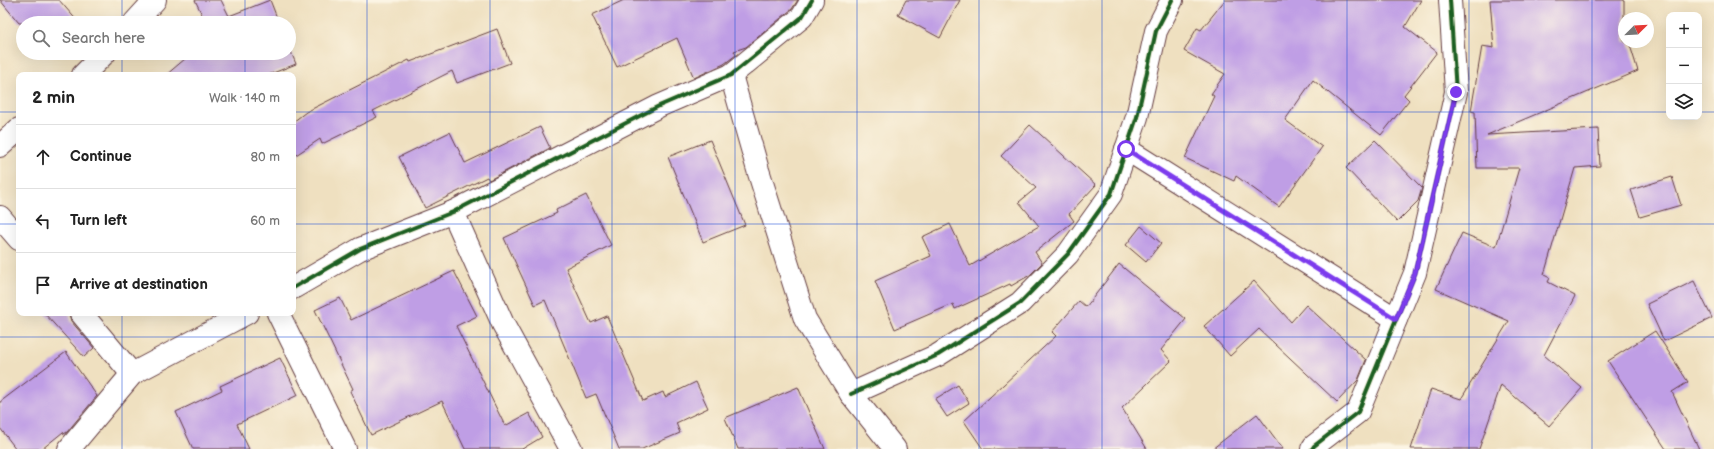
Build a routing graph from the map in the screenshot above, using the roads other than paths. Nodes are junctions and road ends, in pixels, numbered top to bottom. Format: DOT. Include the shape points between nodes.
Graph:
graph roads {
  1 [pos="155,0"];
  2 [pos="812,0"];
  3 [pos="1172,0"];
  4 [pos="1450,0"];
  5 [pos="140,16"];
  6 [pos="98,60"];
  7 [pos="86,72"];
  8 [pos="731,75"];
  9 [pos="16,133"];
  10 [pos="0,146"];
  11 [pos="1126,149"];
  12 [pos="453,212"];
  13 [pos="0,217"];
  14 [pos="16,236"];
  15 [pos="296,286"];
  16 [pos="84,316"];
  17 [pos="241,316"];
  18 [pos="279,316"];
  19 [pos="1396,319"];
  20 [pos="132,374"];
  21 [pos="851,394"];
  22 [pos="69,449"];
  23 [pos="345,449"];
  24 [pos="571,449"];
  25 [pos="895,449"];
  26 [pos="1312,449"];
  1 -- 5 [label="street"];
  2 -- 8 [label="street" via="802,17"];
  3 -- 11 [label="street" via="1156,31 1137,117"];
  4 -- 19 [label="street" via="1456,92 1415,273"];
  6 -- 7 [label="street"];
  8 -- 12 [label="street" via="659,106"];
  8 -- 21 [label="street" via="805,319"];
  9 -- 10 [label="street"];
  11 -- 19 [label="street"];
  11 -- 21 [label="street" via="1111,194 1068,254 1020,303 938,355"];
  12 -- 15 [label="street" via="360,249"];
  12 -- 24 [label="street" via="502,324"];
  13 -- 14 [label="street"];
  16 -- 20 [label="street"];
  17 -- 20 [label="street"];
  18 -- 23 [label="street"];
  19 -- 26 [label="street" via="1358,412"];
  20 -- 22 [label="street"];
  21 -- 25 [label="street"];
}
